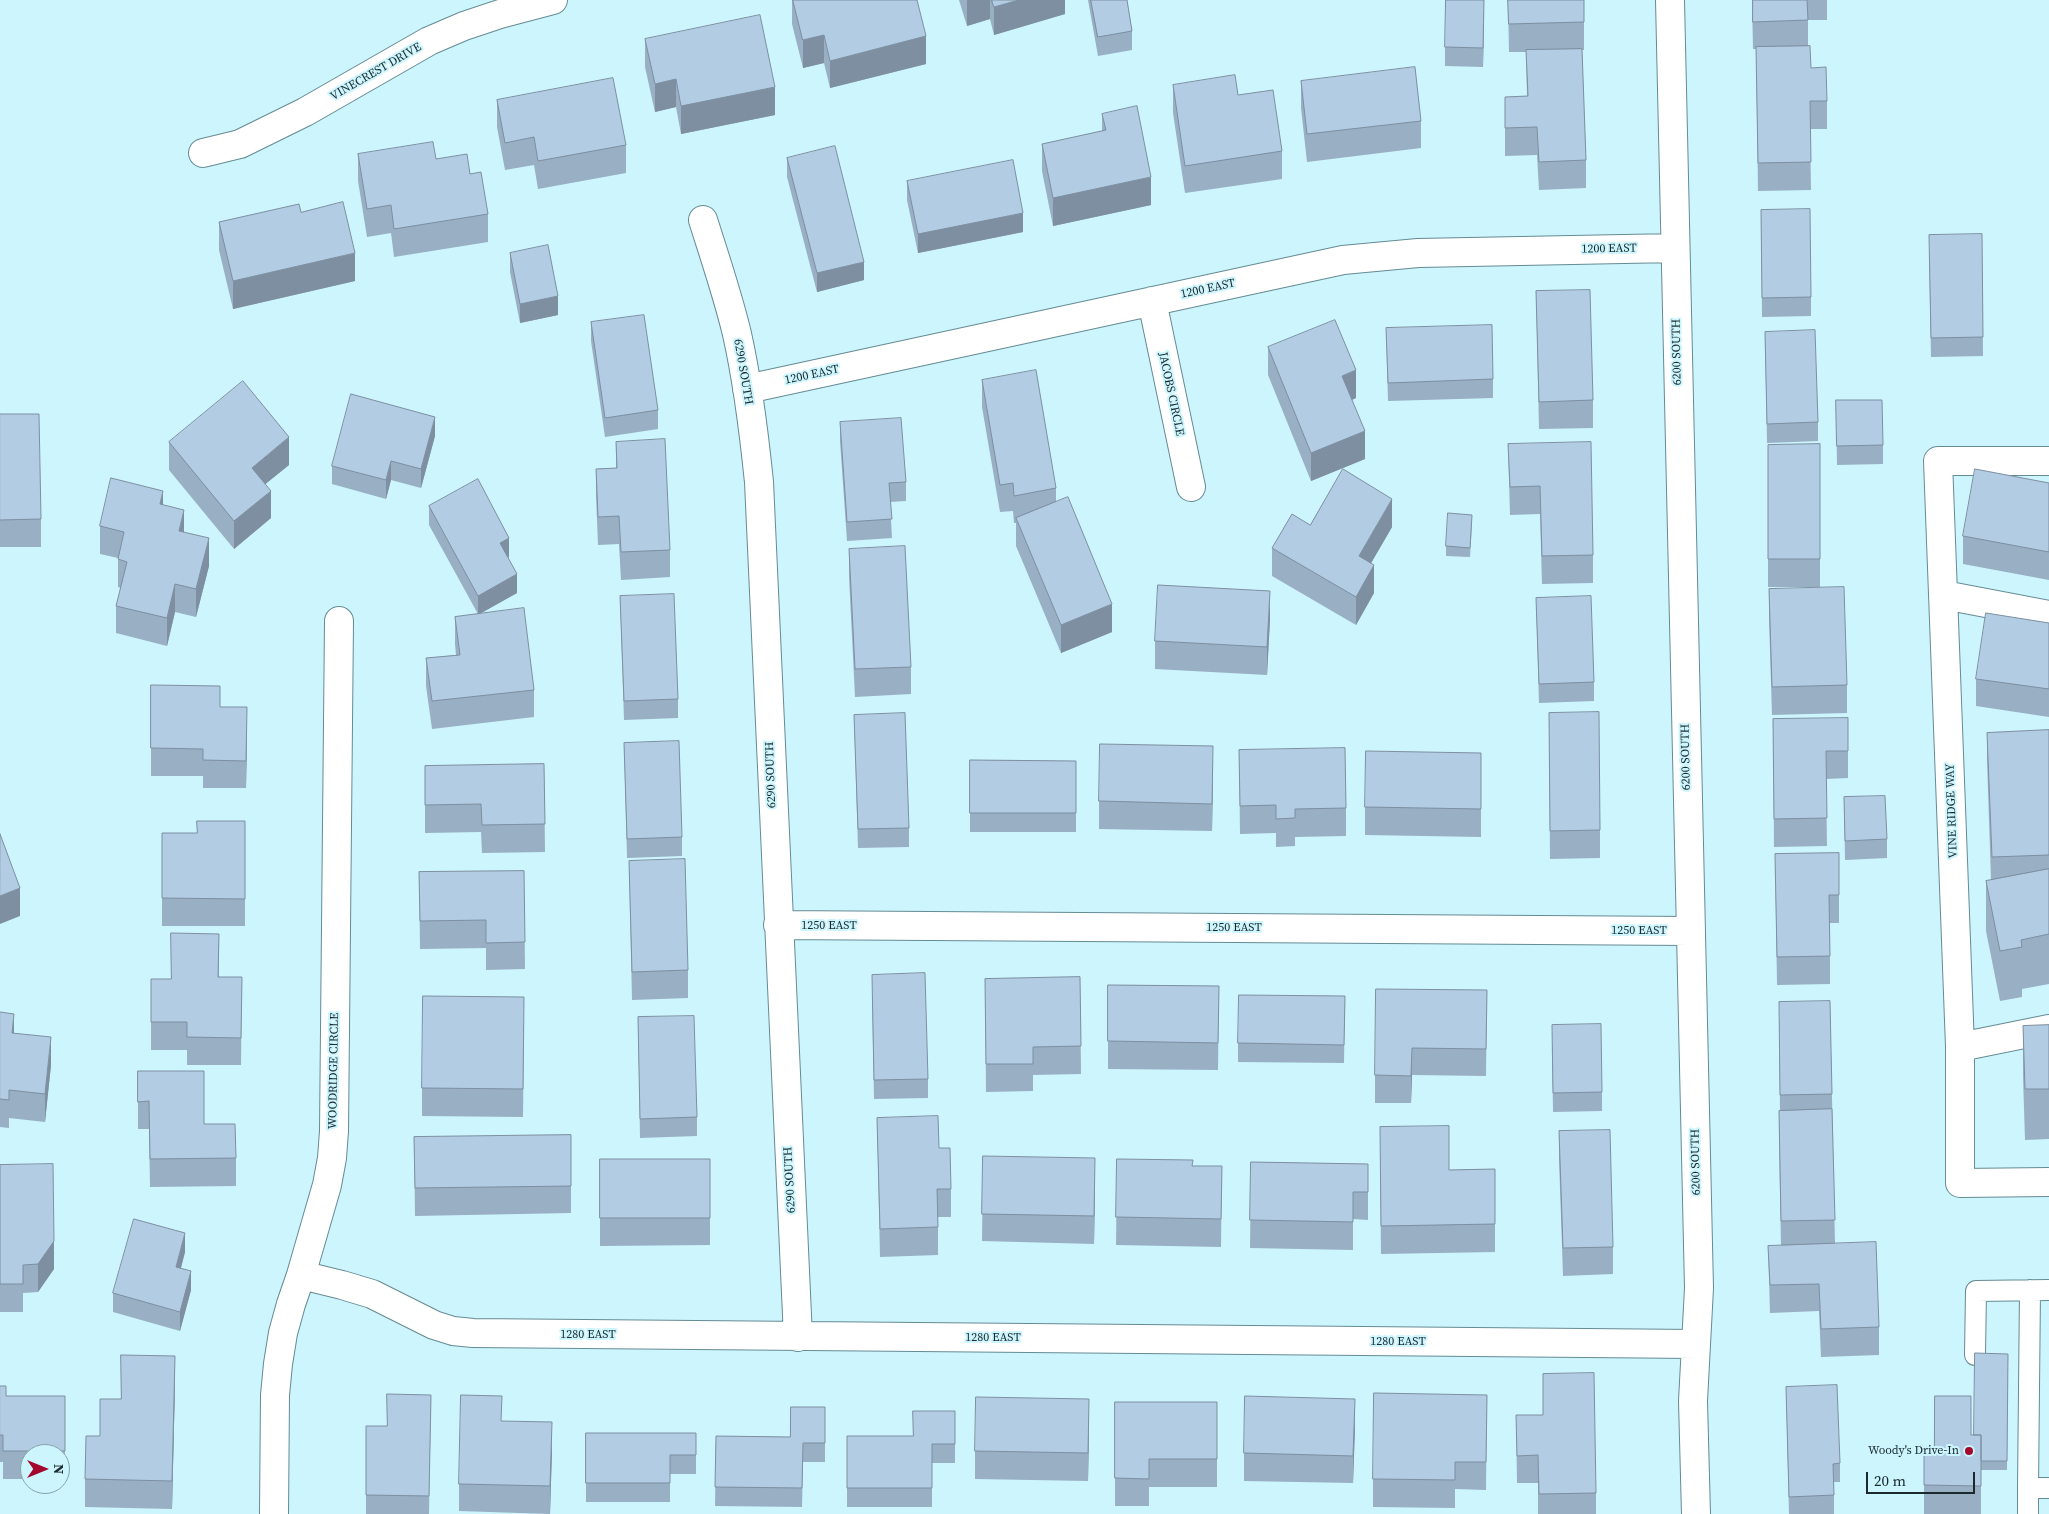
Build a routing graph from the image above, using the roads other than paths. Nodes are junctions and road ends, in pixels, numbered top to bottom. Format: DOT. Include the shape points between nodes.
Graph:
graph roads {
  1 [pos="553,0"];
  2 [pos="1670,0"];
  3 [pos="202,153"];
  4 [pos="703,220"];
  5 [pos="1675,248"];
  6 [pos="1152,301"];
  7 [pos="747,389"];
  8 [pos="2049,461"];
  9 [pos="1191,487"];
  10 [pos="1944,595"];
  11 [pos="2049,615"];
  12 [pos="338,621"];
  13 [pos="778,926"];
  14 [pos="1690,931"];
  15 [pos="2049,1029"];
  16 [pos="1960,1047"];
  17 [pos="2049,1182"];
  18 [pos="301,1275"];
  19 [pos="2039,1290"];
  20 [pos="798,1337"];
  21 [pos="1696,1344"];
  22 [pos="1975,1354"];
  23 [pos="2028,1488"];
  24 [pos="2049,1488"];
  25 [pos="274,1514"];
  26 [pos="1696,1514"];
  27 [pos="2028,1514"];
  1 -- 3 [label="street, VINECREST DRIVE" via="500,14 429,41 305,112 240,144"];
  2 -- 5 [label="street, 6200 SOUTH"];
  4 -- 7 [label="street, 6290 SOUTH" via="732,317"];
  5 -- 6 [label="street, 1200 EAST" via="1418,253 1368,257"];
  5 -- 14 [label="street, 6200 SOUTH"];
  6 -- 7 [label="street, 1200 EAST"];
  6 -- 9 [label="street, JACOBS CIRCLE"];
  7 -- 13 [label="street, 6290 SOUTH" via="759,482"];
  8 -- 10 [label="street, VINE RIDGE WAY" via="1938,462"];
  10 -- 11 [label="street"];
  10 -- 16 [label="street, VINE RIDGE WAY"];
  12 -- 18 [label="street, WOODRIDGE CIRCLE" via="334,1131 327,1185"];
  13 -- 14 [label="street, 1250 EAST"];
  13 -- 20 [label="street, 6290 SOUTH"];
  14 -- 21 [label="street, 6200 SOUTH" via="1699,1288"];
  15 -- 16 [label="street"];
  16 -- 17 [label="street, VINE RIDGE WAY" via="1960,1183"];
  18 -- 20 [label="street, 1280 EAST" via="372,1294 434,1325 473,1334"];
  18 -- 25 [label="street, WOODRIDGE CIRCLE" via="283,1334 278,1364"];
  19 -- 22 [label="lane" via="1976,1291"];
  19 -- 23 [label="lane"];
  20 -- 21 [label="street, 1280 EAST"];
  21 -- 26 [label="street, 6200 SOUTH" via="1693,1401"];
  23 -- 24 [label="lane"];
  23 -- 27 [label="lane"];
}
